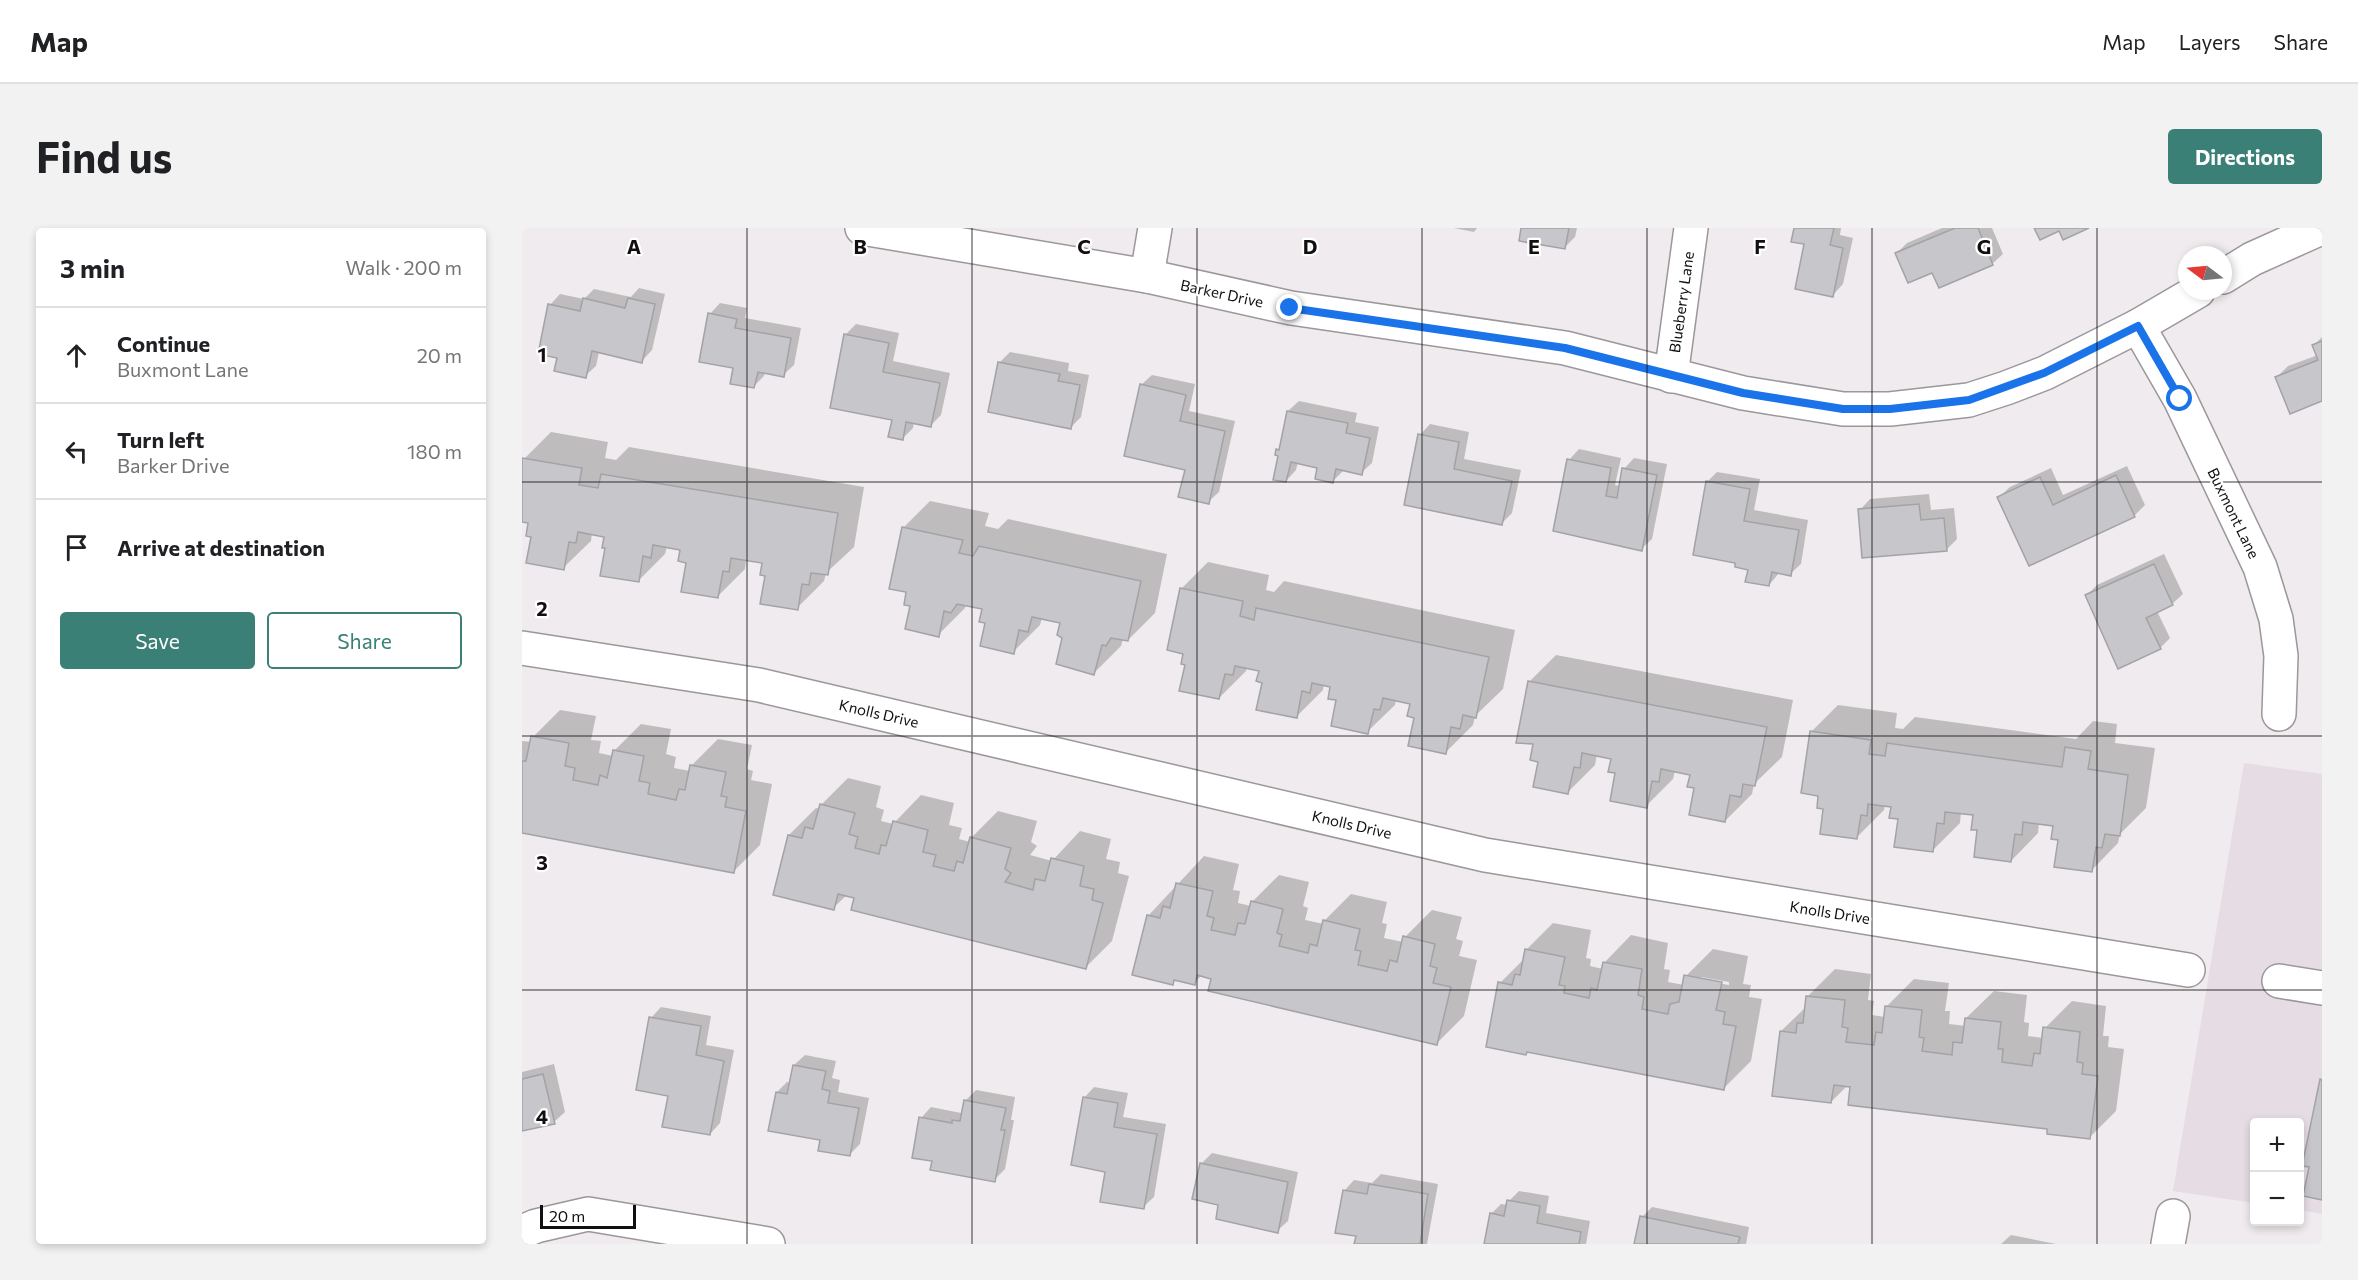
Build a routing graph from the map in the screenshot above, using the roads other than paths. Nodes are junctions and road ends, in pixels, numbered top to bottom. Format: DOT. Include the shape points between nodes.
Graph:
graph roads {
  1 [pos="862,228"];
  2 [pos="1155,228"];
  3 [pos="1691,228"];
  4 [pos="2321,228"];
  5 [pos="2232,271"];
  6 [pos="1147,276"];
  7 [pos="2183,300"];
  8 [pos="2138,326"];
  9 [pos="1671,375"];
  10 [pos="522,648"];
  11 [pos="2279,714"];
  12 [pos="2188,970"];
  13 [pos="2279,981"];
  14 [pos="2322,988"];
  15 [pos="522,1232"];
  16 [pos="768,1244"];
  1 -- 6 [label="street, Barker Drive"];
  2 -- 6 [label="street"];
  3 -- 9 [label="street, Blueberry Lane"];
  4 -- 5 [label="street"];
  6 -- 9 [label="street, Barker Drive" via="1290,308 1565,348"];
  7 -- 8 [label="street, Barker Drive"];
  8 -- 9 [label="street, Barker Drive" via="2006,388 1969,400 1890,409 1843,409 1743,393"];
  8 -- 11 [label="street, Buxmont Lane" via="2180,399 2260,567 2276,619 2281,656"];
  10 -- 12 [label="street, Knolls Drive" via="759,685 1485,855"];
  13 -- 14 [label="street"];
  15 -- 16 [label="street" via="588,1214"];
}
